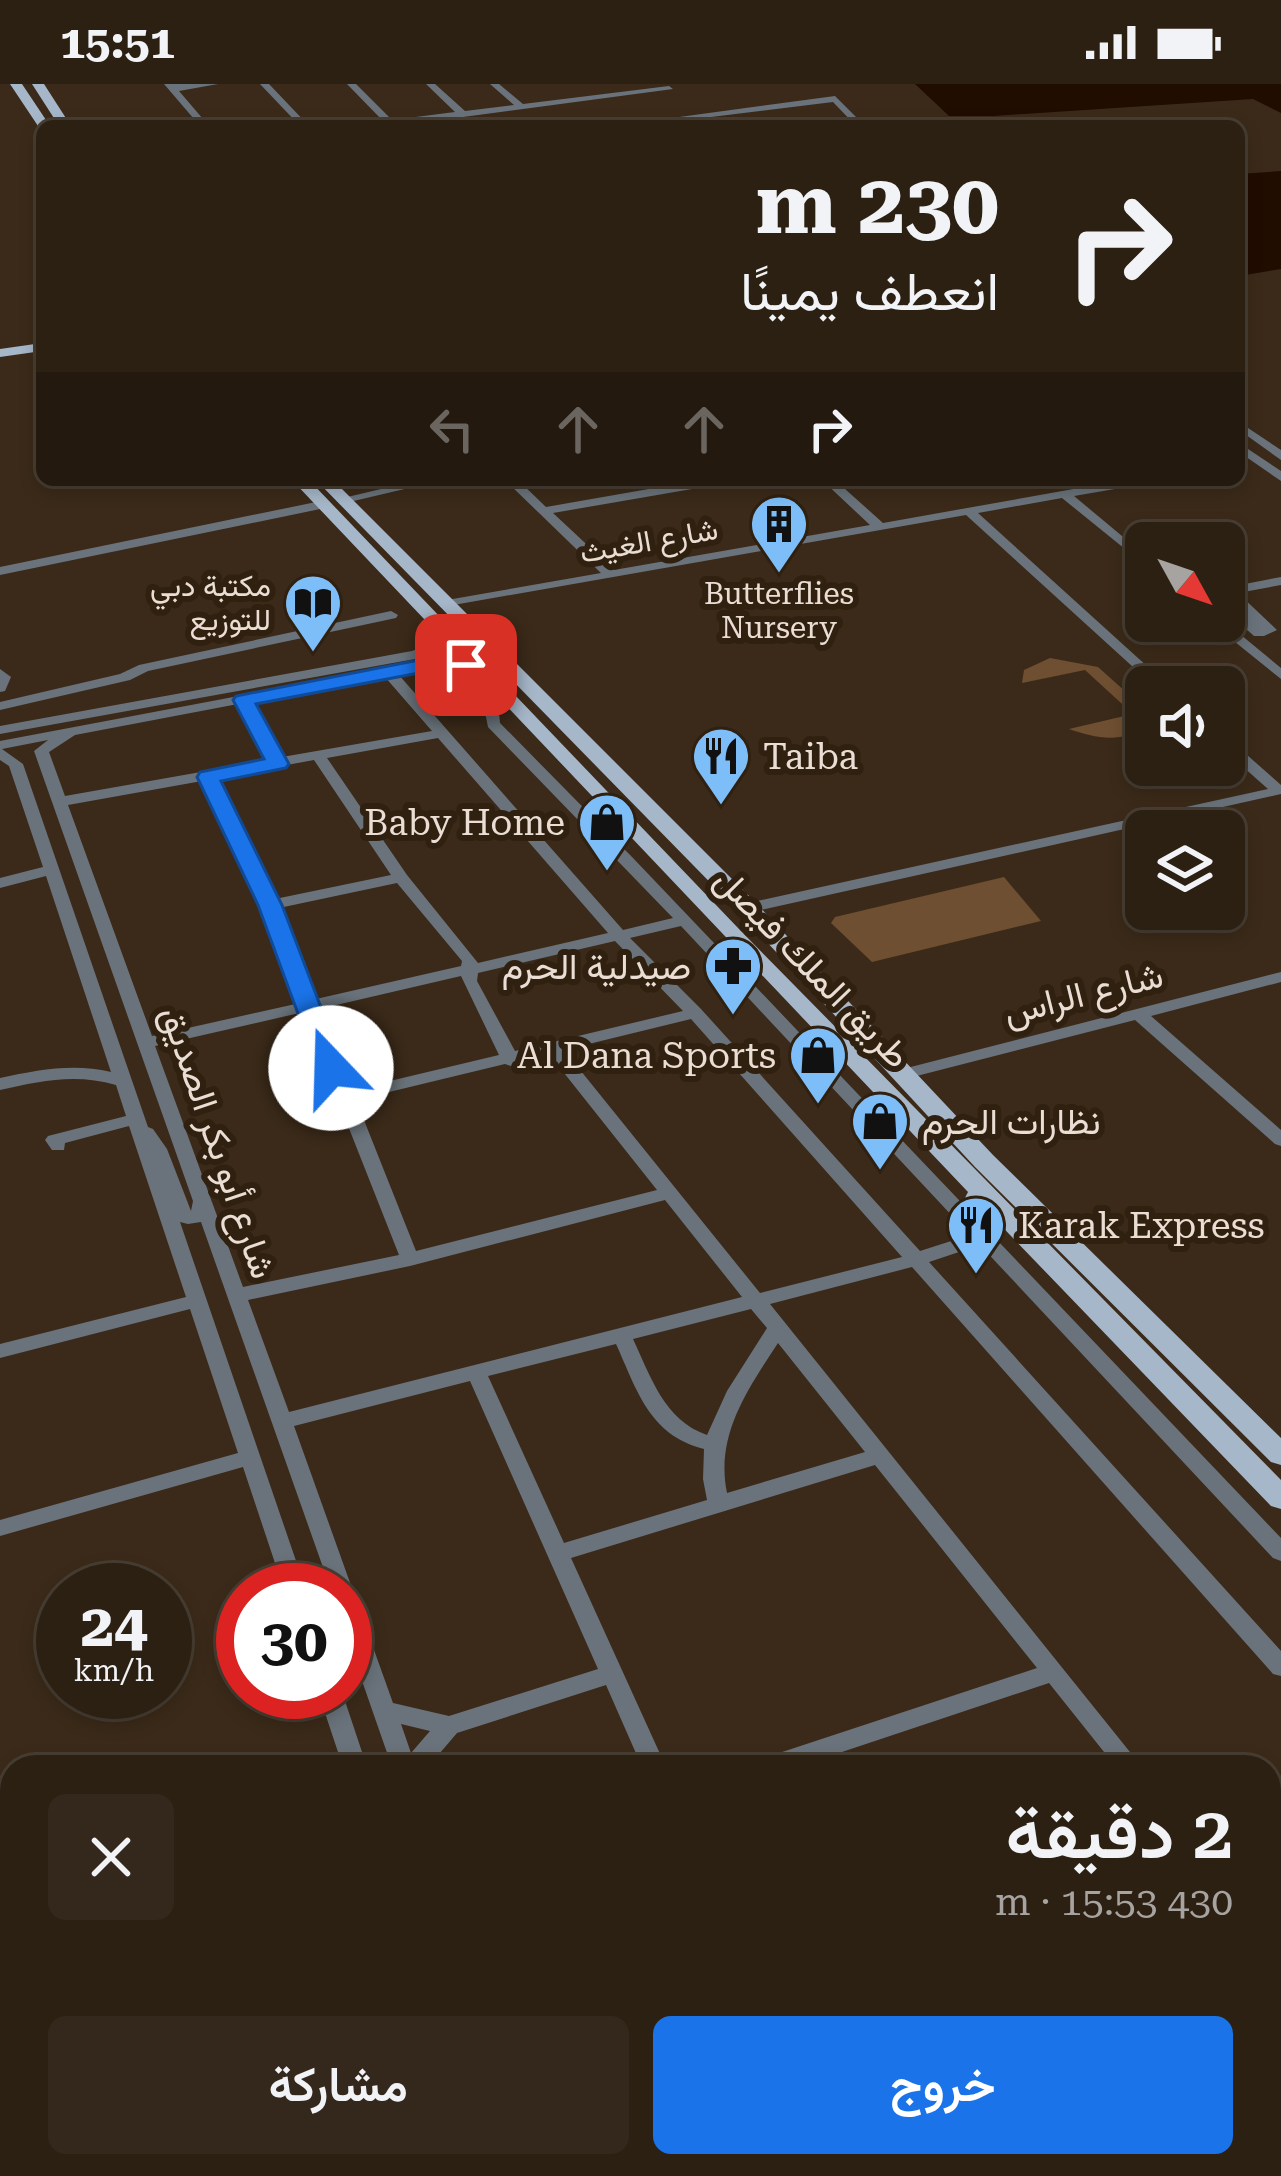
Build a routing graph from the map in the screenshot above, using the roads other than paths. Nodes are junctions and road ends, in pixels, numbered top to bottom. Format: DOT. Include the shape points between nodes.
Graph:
graph roads {
  1 [pos="16,84"];
  2 [pos="38,84"];
  3 [pos="214,84"];
  4 [pos="264,84"];
  5 [pos="365,84"];
  6 [pos="430,84"];
  7 [pos="494,84"];
  8 [pos="579,84"];
  9 [pos="352,85"];
  10 [pos="171,86"];
  11 [pos="666,86"];
  12 [pos="597,98"];
  13 [pos="681,98"];
  14 [pos="520,107"];
  15 [pos="456,115"];
  16 [pos="40,120"];
  17 [pos="61,120"];
  18 [pos="200,120"];
  19 [pos="298,120"];
  20 [pos="387,120"];
  21 [pos="415,120"];
  22 [pos="462,120"];
  23 [pos="662,120"];
  24 [pos="855,120"];
  25 [pos="36,346"];
  26 [pos="5,350"];
  27 [pos="1245,429"];
  28 [pos="1245,451"];
  29 [pos="1281,456"];
  30 [pos="1257,460"];
  31 [pos="1245,462"];
  32 [pos="1281,478"];
  33 [pos="309,486"];
  34 [pos="326,486"];
  35 [pos="409,486"];
  36 [pos="517,486"];
  37 [pos="669,486"];
  38 [pos="835,486"];
  39 [pos="1110,486"];
  40 [pos="1064,494"];
  41 [pos="333,502"];
  42 [pos="542,511"];
  43 [pos="968,511"];
  44 [pos="880,527"];
  45 [pos="1125,545"];
  46 [pos="0,571"];
  47 [pos="611,575"];
  48 [pos="1281,579"];
  49 [pos="447,604"];
  50 [pos="1246,610"];
  51 [pos="391,615"];
  52 [pos="447,636"];
  53 [pos="1241,642"];
  54 [pos="1140,666"];
  55 [pos="476,667"];
  56 [pos="0,673"];
  57 [pos="388,673"];
  58 [pos="1281,675"];
  59 [pos="281,686"];
  60 [pos="0,688"];
  61 [pos="69,695"];
  62 [pos="506,697"];
  63 [pos="243,700"];
  64 [pos="0,706"];
  65 [pos="96,712"];
  66 [pos="61,726"];
  67 [pos="0,730"];
  68 [pos="442,733"];
  69 [pos="0,749"];
  70 [pos="318,756"];
  71 [pos="1245,760"];
  72 [pos="278,764"];
  73 [pos="208,777"];
  74 [pos="1279,790"];
  75 [pos="59,802"];
  76 [pos="51,869"];
  77 [pos="401,878"];
  78 [pos="0,883"];
  79 [pos="270,905"];
  80 [pos="748,908"];
  81 [pos="65,910"];
  82 [pos="683,921"];
  83 [pos="731,934"];
  84 [pos="621,938"];
  85 [pos="472,970"];
  86 [pos="121,974"];
  87 [pos="1281,977"];
  88 [pos="308,1006"];
  89 [pos="695,1013"];
  90 [pos="1138,1013"];
  91 [pos="106,1030"];
  92 [pos="146,1042"];
  93 [pos="554,1049"];
  94 [pos="511,1060"];
  95 [pos="65,1070"];
  96 [pos="901,1075"];
  97 [pos="122,1081"];
  98 [pos="0,1084"];
  99 [pos="343,1099"];
  100 [pos="135,1120"];
  101 [pos="1278,1135"];
  102 [pos="981,1192"];
  103 [pos="669,1193"];
  104 [pos="202,1202"];
  105 [pos="973,1230"];
  106 [pos="410,1259"];
  107 [pos="915,1260"];
  108 [pos="235,1296"];
  109 [pos="754,1300"];
  110 [pos="196,1301"];
  111 [pos="777,1329"];
  112 [pos="622,1336"];
  113 [pos="0,1351"];
  114 [pos="477,1375"];
  115 [pos="280,1422"];
  116 [pos="713,1444"];
  117 [pos="1281,1455"];
  118 [pos="878,1456"];
  119 [pos="248,1458"];
  120 [pos="1281,1498"];
  121 [pos="719,1504"];
  122 [pos="0,1528"];
  123 [pos="1281,1552"];
  124 [pos="558,1553"];
  125 [pos="285,1563"];
  126 [pos="331,1563"];
  127 [pos="1281,1667"];
  128 [pos="1053,1672"];
  129 [pos="612,1674"];
  130 [pos="372,1675"];
  131 [pos="385,1711"];
  132 [pos="339,1719"];
  133 [pos="449,1726"];
  134 [pos="351,1755"];
  135 [pos="400,1755"];
  136 [pos="424,1755"];
  137 [pos="649,1755"];
  138 [pos="803,1755"];
  139 [pos="1120,1755"];
  1 -- 16 [label="main road"];
  2 -- 17 [label="main road"];
  3 -- 10 [label="street"];
  4 -- 19 [label="street"];
  5 -- 9 [label="street"];
  6 -- 15 [label="street"];
  7 -- 14 [label="street"];
  8 -- 12 [label="street"];
  9 -- 20 [label="street"];
  10 -- 18 [label="street"];
  11 -- 12 [label="street"];
  11 -- 13 [label="street"];
  12 -- 14 [label="street"];
  14 -- 15 [label="street"];
  15 -- 21 [label="street"];
  15 -- 22 [label="street"];
  23 -- 24 [label="street" via="835,99"];
  25 -- 26 [label="main road"];
  27 -- 29 [label="street"];
  28 -- 30 [label="street"];
  30 -- 31 [label="street"];
  30 -- 32 [label="street"];
  33 -- 41 [label="main road, طريق الملك فيصل"];
  34 -- 41 [label="main road, طريق الملك فيصل"];
  35 -- 41 [label="street"];
  36 -- 42 [label="street"];
  37 -- 42 [label="street"];
  38 -- 44 [label="street"];
  39 -- 40 [label="street, شارع الغيث"];
  40 -- 43 [label="street, شارع الغيث"];
  40 -- 45 [label="street"];
  41 -- 46 [label="street"];
  41 -- 49 [label="main road, طريق الملك فيصل"];
  41 -- 52 [label="main road, طريق الملك فيصل"];
  42 -- 47 [label="street"];
  43 -- 44 [label="street, شارع الغيث"];
  43 -- 54 [label="street"];
  44 -- 47 [label="street, شارع الغيث"];
  47 -- 49 [label="street, شارع الغيث"];
  48 -- 50 [label="street" via="1228,592"];
  49 -- 80 [label="main road, طريق الملك فيصل"];
  51 -- 61 [label="street" via="144,668"];
  52 -- 55 [label="main road, طريق الملك فيصل"];
  52 -- 59 [label="street" via="423,653"];
  53 -- 58 [label="street"];
  55 -- 57 [label="street"];
  55 -- 62 [label="main road, طريق الملك فيصل"];
  56 -- 60 [label="street"];
  57 -- 59 [label="street"];
  57 -- 68 [label="street"];
  59 -- 63 [label="street"];
  59 -- 65 [label="street"];
  61 -- 64 [label="street"];
  61 -- 65 [label="street"];
  61 -- 66 [label="street"];
  62 -- 82 [label="street" via="492,712 493,724"];
  62 -- 83 [label="main road, طريق الملك فيصل"];
  63 -- 66 [label="street"];
  63 -- 72 [label="street"];
  65 -- 66 [label="street"];
  66 -- 67 [label="street"];
  66 -- 69 [label="street"];
  66 -- 75 [label="street, شارع أبو بكر الصديق" via="41,751"];
  68 -- 70 [label="street"];
  68 -- 84 [label="street"];
  69 -- 76 [label="street, شارع أبو بكر الصديق" via="16,764"];
  70 -- 72 [label="street"];
  70 -- 77 [label="street"];
  71 -- 74 [label="street"];
  72 -- 73 [label="street"];
  73 -- 75 [label="street"];
  73 -- 79 [label="street"];
  74 -- 80 [label="street"];
  75 -- 86 [label="street, شارع أبو بكر الصديق"];
  76 -- 78 [label="street"];
  76 -- 81 [label="street, شارع أبو بكر الصديق"];
  77 -- 79 [label="street"];
  77 -- 85 [label="street"];
  79 -- 88 [label="street"];
  80 -- 96 [label="main road, طريق الملك فيصل"];
  81 -- 86 [label="street" via="86,905"];
  81 -- 91 [label="street, شارع أبو بكر الصديق"];
  82 -- 84 [label="street"];
  82 -- 105 [label="street"];
  83 -- 96 [label="main road" via="881,1075"];
  83 -- 102 [label="main road, طريق الملك فيصل"];
  84 -- 85 [label="street"];
  84 -- 89 [label="street"];
  85 -- 88 [label="street"];
  85 -- 94 [label="street" via="469,981"];
  86 -- 92 [label="street, شارع أبو بكر الصديق"];
  87 -- 90 [label="street, شارع الراس"];
  88 -- 92 [label="street"];
  88 -- 99 [label="street"];
  89 -- 93 [label="street"];
  89 -- 107 [label="street"];
  90 -- 96 [label="street, شارع الراس"];
  90 -- 101 [label="street"];
  91 -- 95 [label="street" via="94,1054"];
  91 -- 97 [label="street, شارع أبو بكر الصديق"];
  92 -- 104 [label="street, شارع أبو بكر الصديق"];
  93 -- 94 [label="street"];
  93 -- 103 [label="street"];
  94 -- 99 [label="street"];
  95 -- 97 [label="street"];
  95 -- 98 [label="street"];
  96 -- 117 [label="main road, طريق الملك فيصل"];
  97 -- 100 [label="street, شارع أبو بكر الصديق"];
  99 -- 106 [label="street"];
  100 -- 104 [label="street" via="158,1150 180,1213 199,1216"];
  100 -- 110 [label="street, شارع أبو بكر الصديق"];
  102 -- 105 [label="main road"];
  102 -- 120 [label="main road, طريق الملك فيصل"];
  103 -- 106 [label="street"];
  103 -- 109 [label="street"];
  104 -- 108 [label="street, شارع أبو بكر الصديق"];
  105 -- 107 [label="street"];
  105 -- 123 [label="street"];
  106 -- 108 [label="street"];
  107 -- 109 [label="street"];
  107 -- 127 [label="street"];
  108 -- 115 [label="street, شارع أبو بكر الصديق"];
  109 -- 111 [label="street"];
  109 -- 112 [label="street"];
  110 -- 113 [label="street"];
  110 -- 119 [label="street, شارع أبو بكر الصديق"];
  111 -- 116 [label="street" via="728,1403"];
  111 -- 118 [label="street"];
  112 -- 114 [label="street"];
  112 -- 116 [label="street" via="663,1420"];
  114 -- 115 [label="street"];
  114 -- 124 [label="street"];
  115 -- 126 [label="street, شارع أبو بكر الصديق"];
  116 -- 121 [label="street"];
  118 -- 121 [label="street"];
  118 -- 128 [label="street"];
  119 -- 122 [label="street"];
  119 -- 125 [label="street, شارع أبو بكر الصديق"];
  121 -- 124 [label="street"];
  124 -- 129 [label="street"];
  128 -- 138 [label="street"];
  128 -- 139 [label="street"];
  129 -- 133 [label="street"];
  129 -- 137 [label="street"];
  130 -- 131 [label="street"];
  131 -- 133 [label="street"];
  131 -- 135 [label="street"];
  132 -- 134 [label="street"];
  133 -- 136 [label="street"];
}
